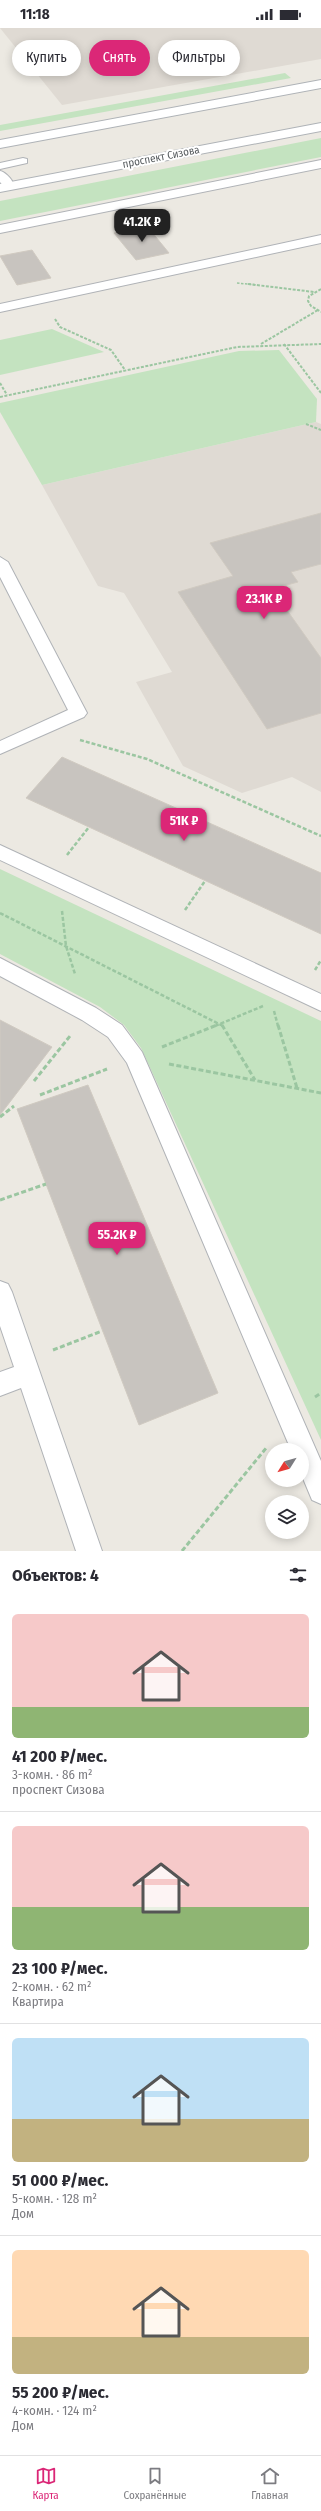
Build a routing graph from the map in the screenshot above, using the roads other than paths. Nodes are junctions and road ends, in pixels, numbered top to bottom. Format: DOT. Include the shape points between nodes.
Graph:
graph roads {
  1 [pos="321,84"];
  2 [pos="321,127"];
  3 [pos="0,144"];
  4 [pos="23,161"];
  5 [pos="321,164"];
  6 [pos="0,166"];
  7 [pos="0,174"];
  8 [pos="5,187"];
  9 [pos="0,229"];
  10 [pos="321,240"];
  11 [pos="0,308"];
  12 [pos="0,562"];
  13 [pos="0,748"];
  14 [pos="0,852"];
  15 [pos="0,966"];
  16 [pos="321,1003"];
  17 [pos="0,1292"];
  18 [pos="25,1368"];
  19 [pos="0,1384"];
  20 [pos="321,1491"];
  21 [pos="89,1551"];
  1 -- 3 [label="main road"];
  2 -- 8 [label="main road, проспект Сизова"];
  4 -- 6 [label="lane"];
  5 -- 9 [label="main road"];
  7 -- 8 [label="lane"];
  10 -- 11 [label="lane"];
  12 -- 13 [label="lane" via="78,713"];
  14 -- 16 [label="lane"];
  15 -- 20 [label="lane" via="89,1014 115,1031 135,1058"];
  17 -- 18 [label="lane"];
  18 -- 19 [label="lane"];
  18 -- 21 [label="lane"];
}
